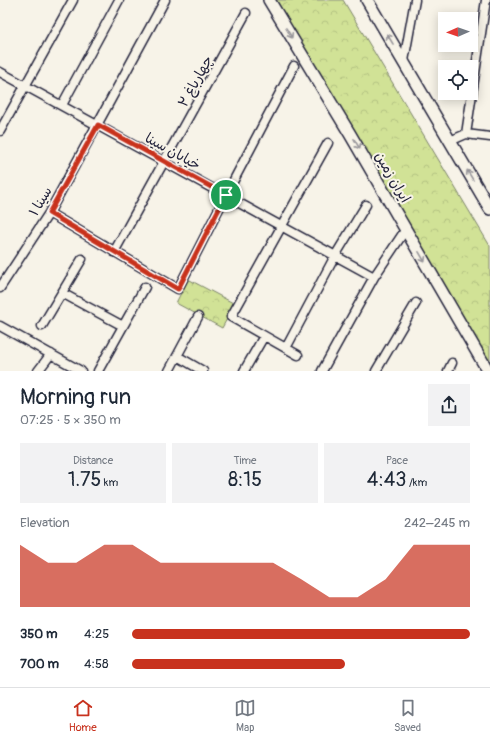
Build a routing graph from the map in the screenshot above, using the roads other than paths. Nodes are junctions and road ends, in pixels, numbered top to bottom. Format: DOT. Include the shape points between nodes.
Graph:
graph roads {
  1 [pos="73,0"];
  2 [pos="119,0"];
  3 [pos="165,0"];
  4 [pos="269,0"];
  5 [pos="367,0"];
  6 [pos="415,0"];
  7 [pos="486,0"];
  8 [pos="246,13"];
  9 [pos="404,61"];
  10 [pos="294,66"];
  11 [pos="0,72"];
  12 [pos="26,86"];
  13 [pos="62,105"];
  14 [pos="98,125"];
  15 [pos="0,131"];
  16 [pos="466,134"];
  17 [pos="490,137"];
  18 [pos="450,141"];
  19 [pos="328,143"];
  20 [pos="164,161"];
  21 [pos="226,195"];
  22 [pos="366,206"];
  23 [pos="490,209"];
  24 [pos="49,213"];
  25 [pos="282,226"];
  26 [pos="406,229"];
  27 [pos="114,252"];
  28 [pos="335,256"];
  29 [pos="82,259"];
  30 [pos="374,278"];
  31 [pos="145,287"];
  32 [pos="0,288"];
  33 [pos="62,293"];
  34 [pos="416,303"];
  35 [pos="198,317"];
  36 [pos="0,326"];
  37 [pos="42,326"];
  38 [pos="123,326"];
  39 [pos="264,336"];
  40 [pos="286,348"];
  41 [pos="51,354"];
  42 [pos="298,355"];
  43 [pos="177,356"];
  44 [pos="452,363"];
  45 [pos="325,370"];
  46 [pos="38,371"];
  47 [pos="81,371"];
  48 [pos="98,371"];
  49 [pos="169,371"];
  50 [pos="203,371"];
  51 [pos="244,371"];
  52 [pos="376,371"];
  53 [pos="448,371"];
  54 [pos="488,371"];
  1 -- 12 [label="street"];
  2 -- 13 [label="street"];
  3 -- 14 [label="street, سینا ۱"];
  4 -- 26 [label="main road, ایران زمین, one-way"];
  9 -- 5 [label="main road, one-way"];
  6 -- 9 [label="street"];
  7 -- 16 [label="street"];
  8 -- 20 [label="street, چهارباغ ۲"];
  9 -- 18 [label="main road"];
  10 -- 21 [label="street"];
  11 -- 12 [label="street, خیابان سینا"];
  12 -- 13 [label="street, خیابان سینا"];
  12 -- 15 [label="street"];
  13 -- 14 [label="street, خیابان سینا"];
  14 -- 20 [label="street, خیابان سینا"];
  14 -- 24 [label="street, سینا ۱"];
  16 -- 17 [label="street"];
  16 -- 18 [label="street"];
  23 -- 18 [label="main road, one-way"];
  19 -- 25 [label="street"];
  20 -- 21 [label="street, خیابان سینا"];
  20 -- 27 [label="street, چهارباغ ۲"];
  21 -- 25 [label="street, خیابان سینا"];
  21 -- 27 [label="street" via="178,289"];
  22 -- 28 [label="street"];
  24 -- 27 [label="street"];
  24 -- 32 [label="street, سینا ۱"];
  25 -- 28 [label="street, خیابان سینا"];
  25 -- 39 [label="street" via="231,317"];
  26 -- 30 [label="street"];
  26 -- 54 [label="main road, ایران زمین, one-way"];
  28 -- 30 [label="street, خیابان سینا"];
  28 -- 40 [label="street"];
  29 -- 33 [label="street"];
  30 -- 45 [label="street"];
  31 -- 38 [label="street"];
  33 -- 37 [label="street"];
  33 -- 38 [label="street"];
  34 -- 52 [label="street"];
  35 -- 43 [label="street"];
  36 -- 41 [label="street"];
  38 -- 48 [label="street"];
  39 -- 40 [label="street"];
  39 -- 51 [label="street"];
  40 -- 42 [label="street"];
  41 -- 46 [label="street"];
  41 -- 47 [label="street"];
  43 -- 49 [label="street"];
  43 -- 50 [label="street"];
  44 -- 53 [label="street"];
}
